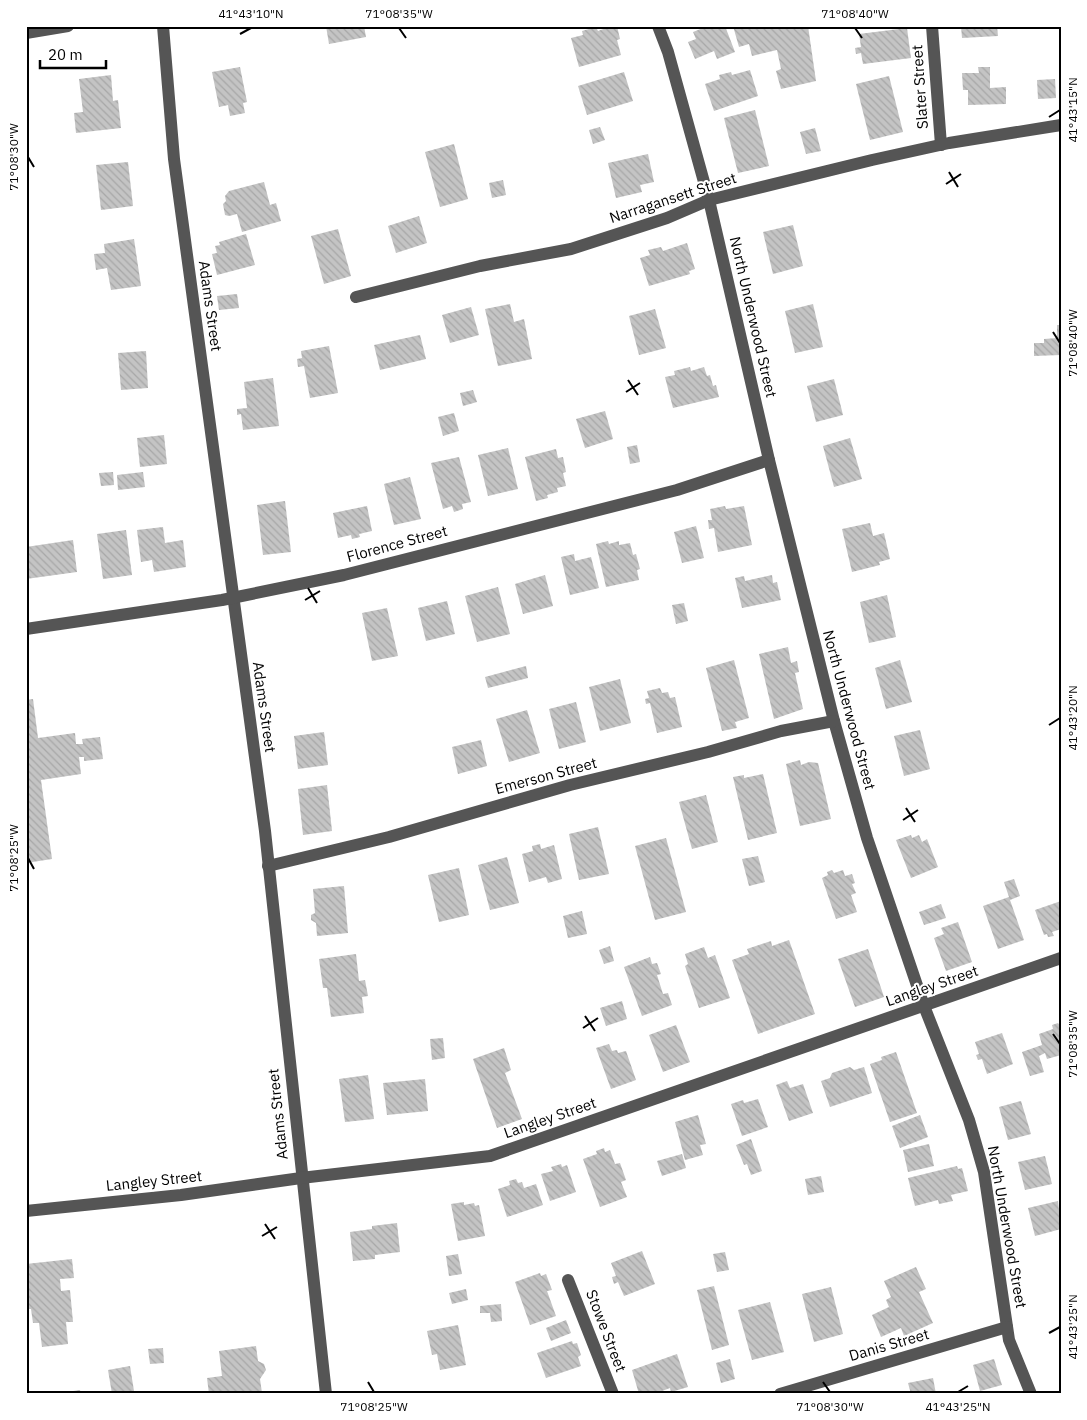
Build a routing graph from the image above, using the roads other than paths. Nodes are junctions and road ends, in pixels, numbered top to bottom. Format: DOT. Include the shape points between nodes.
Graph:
graph roads {
  1 [pos="68,26"];
  2 [pos="164,26"];
  3 [pos="658,26"];
  4 [pos="932,26"];
  5 [pos="26,33"];
  6 [pos="1061,125"];
  7 [pos="941,145"];
  8 [pos="709,200"];
  9 [pos="356,297"];
  10 [pos="769,460"];
  11 [pos="233,597"];
  12 [pos="26,629"];
  13 [pos="834,721"];
  14 [pos="268,866"];
  15 [pos="1061,958"];
  16 [pos="924,1006"];
  17 [pos="301,1178"];
  18 [pos="26,1211"];
  19 [pos="568,1280"];
  20 [pos="1007,1327"];
  21 [pos="326,1394"];
  22 [pos="613,1394"];
  23 [pos="780,1394"];
  24 [pos="1031,1394"];
  1 -- 5 [label="street"];
  2 -- 11 [label="street, Adams Street" via="174,159"];
  3 -- 8 [label="street, North Underwood Street"];
  4 -- 7 [label="street, Slater Street"];
  6 -- 7 [label="street, Narragansett Street"];
  7 -- 8 [label="street, Narragansett Street"];
  8 -- 9 [label="street, Narragansett Street" via="667,218 571,249 480,266"];
  8 -- 10 [label="street, North Underwood Street"];
  10 -- 11 [label="street, Florence Street" via="677,490 344,575"];
  10 -- 13 [label="street, North Underwood Street"];
  11 -- 12 [label="street, Florence Street"];
  11 -- 14 [label="street, Adams Street"];
  13 -- 14 [label="street, Emerson Street" via="570,785 389,837"];
  13 -- 16 [label="street, North Underwood Street" via="867,838"];
  14 -- 17 [label="street, Adams Street"];
  15 -- 16 [label="street, Langley Street"];
  16 -- 17 [label="street, Langley Street" via="490,1156"];
  16 -- 20 [label="street, North Underwood Street" via="969,1120 984,1172"];
  17 -- 18 [label="street, Langley Street" via="181,1195"];
  17 -- 21 [label="street, Adams Street"];
  19 -- 22 [label="street, Stowe Street"];
  20 -- 23 [label="street, Danis Street"];
  20 -- 24 [label="street, North Underwood Street" via="1009,1340"];
}
